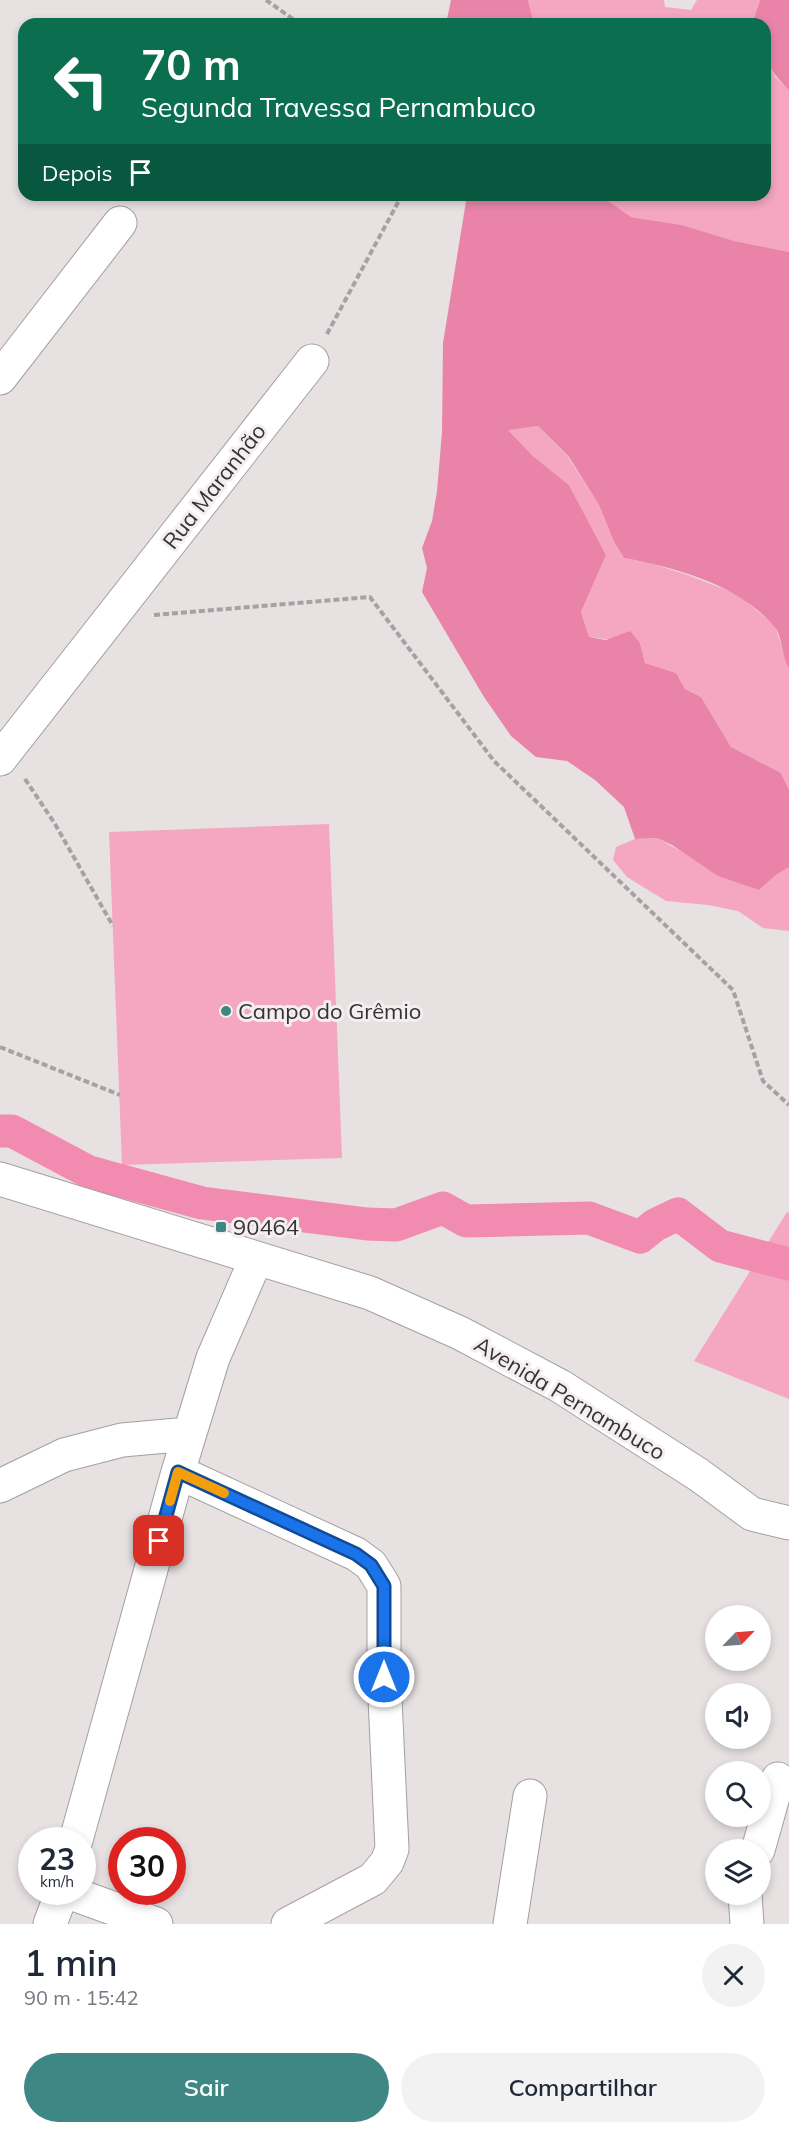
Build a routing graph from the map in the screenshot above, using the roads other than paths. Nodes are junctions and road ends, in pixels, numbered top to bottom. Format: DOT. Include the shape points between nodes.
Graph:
graph roads {
  1 [pos="120,222"];
  2 [pos="312,361"];
  3 [pos="0,378"];
  4 [pos="3,755"];
  5 [pos="0,1179"];
  6 [pos="256,1259"];
  7 [pos="189,1434"];
  8 [pos="178,1472"];
  9 [pos="0,1486"];
  10 [pos="789,1523"];
  11 [pos="778,1779"];
  12 [pos="530,1796"];
  13 [pos="80,1827"];
  14 [pos="761,1839"];
  15 [pos="96,1902"];
  16 [pos="57,1905"];
  17 [pos="746,1905"];
  18 [pos="50,1924"];
  19 [pos="156,1924"];
  20 [pos="288,1924"];
  21 [pos="510,1924"];
  22 [pos="747,1924"];
  1 -- 3 [label="street"];
  2 -- 4 [label="street, Rua Maranhão"];
  5 -- 6 [label="street, Avenida Pernambuco"];
  6 -- 7 [label="street" via="213,1358"];
  6 -- 10 [label="street, Avenida Pernambuco" via="370,1293 460,1333 560,1386 699,1475 752,1514"];
  7 -- 8 [label="street"];
  7 -- 9 [label="street" via="122,1440 64,1455"];
  8 -- 13 [label="street"];
  8 -- 20 [label="street" via="356,1554 371,1565 384,1586 392,1849 373,1879"];
  11 -- 14 [label="street"];
  12 -- 21 [label="street"];
  15 -- 19 [label="street"];
  16 -- 18 [label="street"];
  17 -- 22 [label="street"];
}
